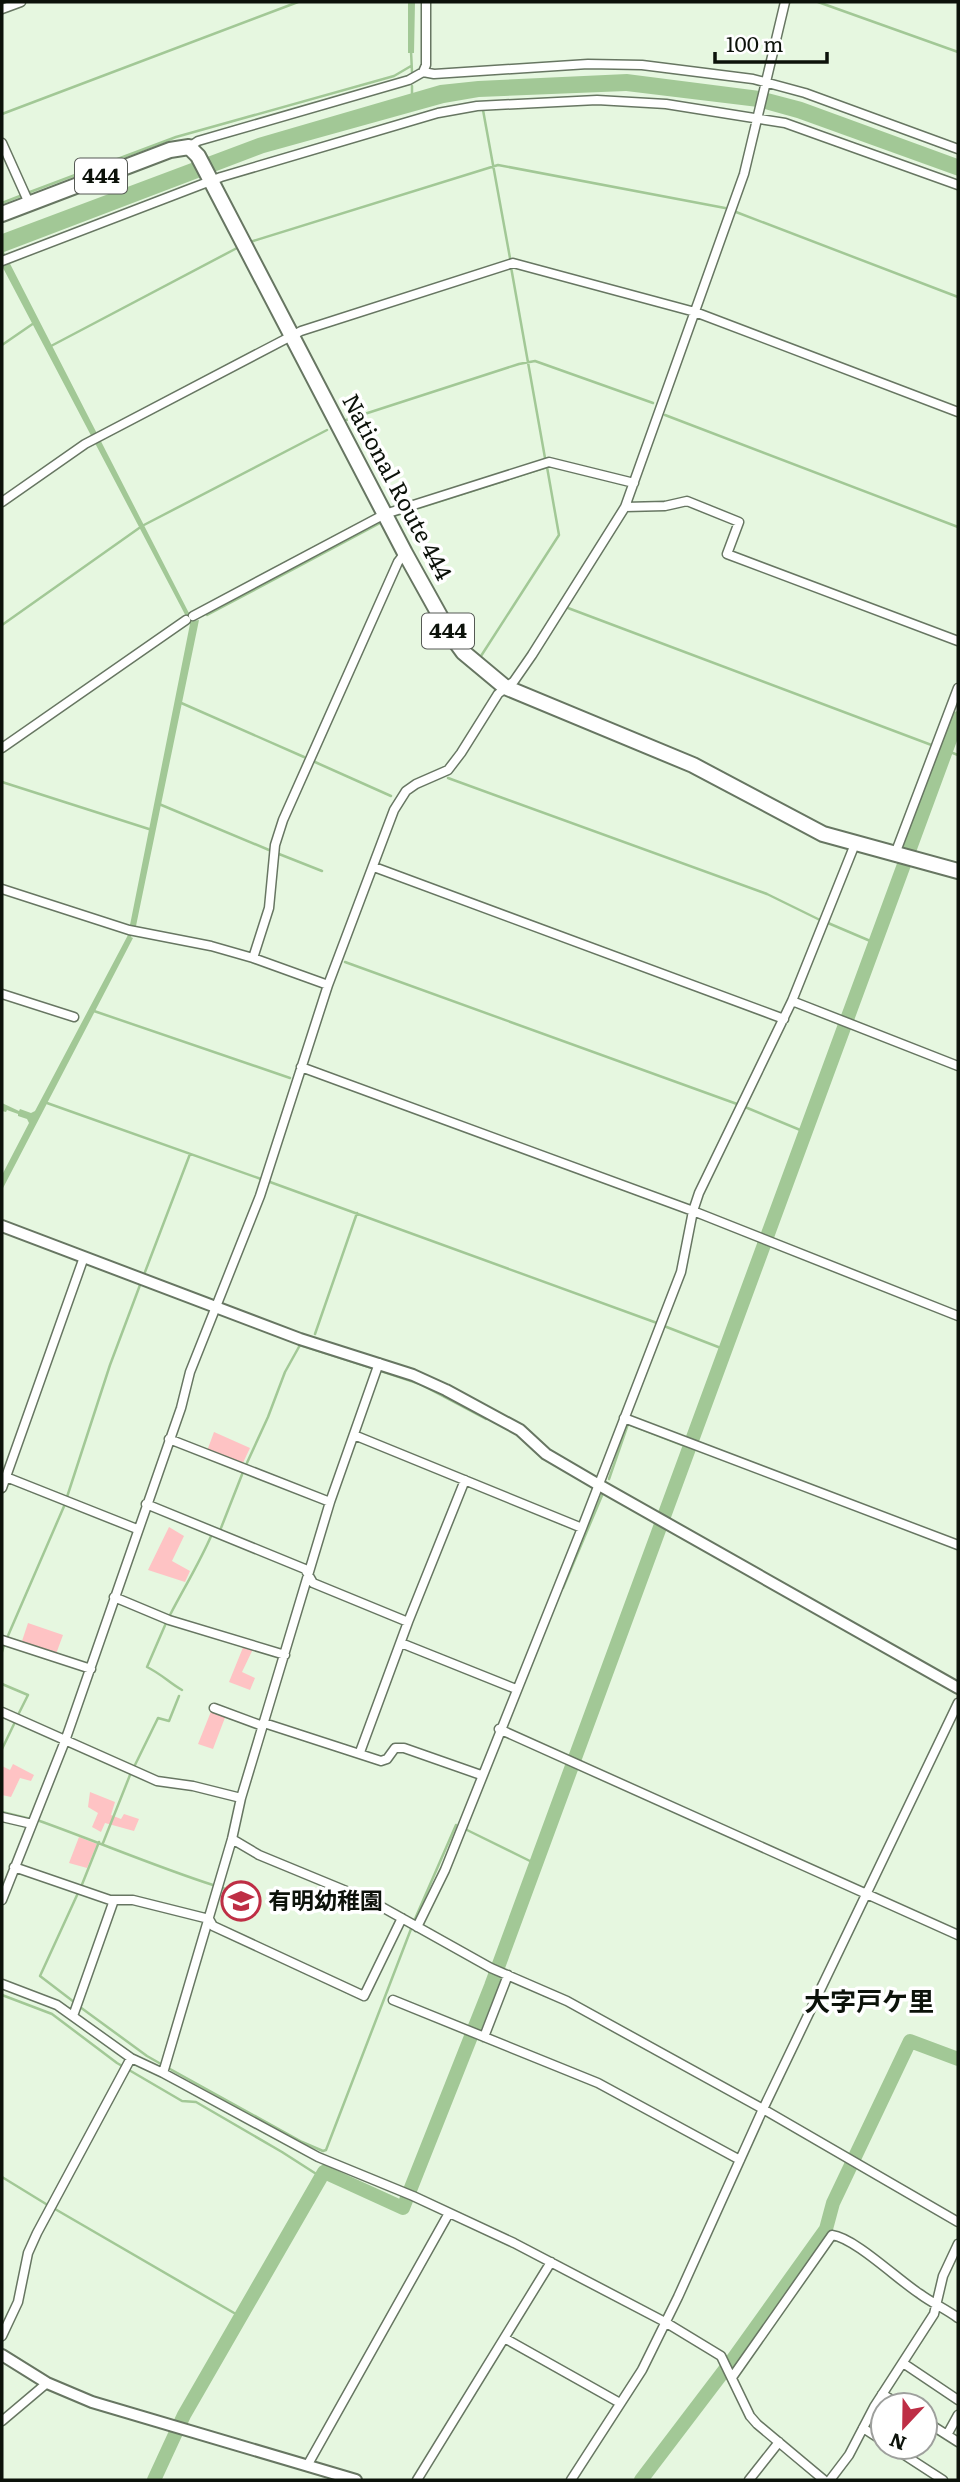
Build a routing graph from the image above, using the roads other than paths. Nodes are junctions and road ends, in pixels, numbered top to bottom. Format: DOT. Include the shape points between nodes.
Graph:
graph roads {
  1 [pos="21,2"];
  2 [pos="426,2"];
  3 [pos="785,2"];
  4 [pos="2,9"];
  5 [pos="423,72"];
  6 [pos="766,84"];
  7 [pos="760,114"];
  8 [pos="2,143"];
  9 [pos="958,149"];
  10 [pos="194,152"];
  11 [pos="209,179"];
  12 [pos="958,185"];
  13 [pos="29,203"];
  14 [pos="2,214"];
  15 [pos="5,260"];
  16 [pos="695,312"];
  17 [pos="292,336"];
  18 [pos="958,412"];
  19 [pos="634,483"];
  20 [pos="2,502"];
  21 [pos="625,507"];
  22 [pos="385,514"];
  23 [pos="405,553"];
  24 [pos="958,641"];
  25 [pos="505,687"];
  26 [pos="958,688"];
  27 [pos="2,748"];
  28 [pos="855,844"];
  29 [pos="903,856"];
  30 [pos="374,867"];
  31 [pos="958,871"];
  32 [pos="2,889"];
  33 [pos="253,958"];
  34 [pos="328,985"];
  35 [pos="2,994"];
  36 [pos="792,1001"];
  37 [pos="74,1017"];
  38 [pos="784,1018"];
  39 [pos="958,1066"];
  40 [pos="300,1067"];
  41 [pos="693,1211"];
  42 [pos="2,1226"];
  43 [pos="84,1258"];
  44 [pos="215,1308"];
  45 [pos="958,1316"];
  46 [pos="379,1363"];
  47 [pos="624,1418"];
  48 [pos="354,1435"];
  49 [pos="169,1439"];
  50 [pos="6,1477"];
  51 [pos="465,1480"];
  52 [pos="599,1485"];
  53 [pos="2,1488"];
  54 [pos="330,1502"];
  55 [pos="146,1504"];
  56 [pos="582,1528"];
  57 [pos="137,1529"];
  58 [pos="958,1545"];
  59 [pos="308,1576"];
  60 [pos="114,1597"];
  61 [pos="408,1622"];
  62 [pos="2,1640"];
  63 [pos="401,1643"];
  64 [pos="285,1655"];
  65 [pos="91,1669"];
  66 [pos="958,1688"];
  67 [pos="516,1689"];
  68 [pos="958,1703"];
  69 [pos="214,1708"];
  70 [pos="2,1712"];
  71 [pos="264,1723"];
  72 [pos="499,1730"];
  73 [pos="65,1741"];
  74 [pos="360,1752"];
  75 [pos="481,1775"];
  76 [pos="241,1798"];
  77 [pos="2,1816"];
  78 [pos="32,1824"];
  79 [pos="232,1839"];
  80 [pos="14,1867"];
  81 [pos="867,1894"];
  82 [pos="2,1897"];
  83 [pos="114,1900"];
  84 [pos="402,1918"];
  85 [pos="209,1919"];
  86 [pos="417,1927"];
  87 [pos="958,1935"];
  88 [pos="506,1974"];
  89 [pos="2,1984"];
  90 [pos="393,2000"];
  91 [pos="73,2016"];
  92 [pos="476,2034"];
  93 [pos="127,2065"];
  94 [pos="163,2073"];
  95 [pos="763,2109"];
  96 [pos="740,2160"];
  97 [pos="449,2213"];
  98 [pos="958,2222"];
  99 [pos="958,2244"];
  100 [pos="551,2262"];
  101 [pos="938,2304"];
  102 [pos="958,2318"];
  103 [pos="666,2322"];
  104 [pos="2,2336"];
  105 [pos="506,2339"];
  106 [pos="2,2355"];
  107 [pos="902,2363"];
  108 [pos="729,2370"];
  109 [pos="47,2384"];
  110 [pos="885,2391"];
  111 [pos="958,2400"];
  112 [pos="620,2403"];
  113 [pos="958,2416"];
  114 [pos="869,2418"];
  115 [pos="2,2421"];
  116 [pos="863,2428"];
  117 [pos="939,2430"];
  118 [pos="869,2432"];
  119 [pos="947,2435"];
  120 [pos="779,2442"];
  121 [pos="958,2442"];
  122 [pos="914,2461"];
  123 [pos="307,2466"];
  124 [pos="356,2480"];
  125 [pos="417,2480"];
  126 [pos="570,2480"];
  127 [pos="749,2480"];
  128 [pos="824,2480"];
  129 [pos="830,2480"];
  130 [pos="943,2480"];
  1 -- 4 [label="street"];
  2 -- 5 [label="street"];
  3 -- 6 [label="street"];
  5 -- 6 [label="street" via="642,65"];
  5 -- 10 [label="street" via="409,80 198,141"];
  6 -- 7 [label="street"];
  6 -- 9 [label="street"];
  7 -- 11 [label="street" via="597,100 477,106"];
  7 -- 12 [label="street"];
  7 -- 16 [label="street" via="744,174"];
  8 -- 13 [label="street"];
  10 -- 11 [label="highway, National Route 444 / 444"];
  10 -- 13 [label="highway, 444" via="170,150"];
  11 -- 15 [label="street"];
  11 -- 17 [label="highway, National Route 444 / 444"];
  13 -- 14 [label="highway, 444"];
  16 -- 17 [label="street" via="513,263"];
  16 -- 18 [label="street"];
  16 -- 19 [label="street"];
  17 -- 20 [label="street" via="96,438"];
  17 -- 22 [label="highway, National Route 444 / 444"];
  19 -- 21 [label="street"];
  19 -- 22 [label="street" via="549,462"];
  21 -- 24 [label="street" via="687,501 739,522 727,554"];
  21 -- 25 [label="street" via="532,655"];
  22 -- 23 [label="highway, National Route 444 / 444"];
  22 -- 27 [label="street" via="190,618"];
  23 -- 25 [label="highway, National Route 444 / 444" via="450,634"];
  23 -- 33 [label="street" via="283,820 275,845 269,908"];
  25 -- 28 [label="highway, National Route 444 / 444" via="693,765 802,824"];
  25 -- 30 [label="street" via="448,770 406,791 394,810"];
  26 -- 29 [label="street"];
  28 -- 29 [label="highway, National Route 444 / 444"];
  28 -- 36 [label="street"];
  29 -- 31 [label="highway, National Route 444 / 444"];
  30 -- 34 [label="street"];
  30 -- 38 [label="street"];
  32 -- 33 [label="street" via="132,931"];
  33 -- 34 [label="street"];
  34 -- 40 [label="street"];
  35 -- 37 [label="street"];
  36 -- 38 [label="street"];
  36 -- 39 [label="street"];
  38 -- 41 [label="street"];
  40 -- 41 [label="street"];
  40 -- 44 [label="street" via="260,1196"];
  41 -- 45 [label="street"];
  41 -- 47 [label="street" via="681,1272"];
  42 -- 43 [label="street"];
  43 -- 44 [label="street"];
  43 -- 50 [label="street"];
  44 -- 46 [label="street"];
  44 -- 49 [label="street"];
  46 -- 48 [label="street"];
  46 -- 52 [label="street" via="446,1390 520,1430 547,1454"];
  47 -- 52 [label="street"];
  47 -- 58 [label="street"];
  48 -- 51 [label="street"];
  48 -- 54 [label="street"];
  49 -- 54 [label="street"];
  49 -- 55 [label="street"];
  50 -- 53 [label="street"];
  50 -- 57 [label="street"];
  51 -- 56 [label="street"];
  51 -- 61 [label="street"];
  52 -- 56 [label="street"];
  52 -- 66 [label="street"];
  54 -- 59 [label="street"];
  55 -- 57 [label="street"];
  55 -- 59 [label="street" via="305,1569"];
  56 -- 67 [label="street"];
  57 -- 60 [label="street"];
  59 -- 61 [label="street" via="313,1583"];
  59 -- 64 [label="street"];
  60 -- 64 [label="street" via="169,1620"];
  60 -- 65 [label="street"];
  61 -- 63 [label="street"];
  62 -- 65 [label="street"];
  63 -- 67 [label="street"];
  63 -- 74 [label="street"];
  64 -- 71 [label="street"];
  65 -- 73 [label="street"];
  67 -- 72 [label="street"];
  68 -- 81 [label="street"];
  69 -- 71 [label="street"];
  70 -- 73 [label="street"];
  71 -- 74 [label="street"];
  71 -- 76 [label="street"];
  72 -- 75 [label="street"];
  72 -- 81 [label="street"];
  73 -- 76 [label="street" via="157,1781"];
  73 -- 78 [label="street"];
  74 -- 75 [label="street" via="381,1760 395,1748 404,1748"];
  75 -- 86 [label="street"];
  76 -- 79 [label="street"];
  77 -- 78 [label="street"];
  78 -- 80 [label="street"];
  79 -- 84 [label="street"];
  79 -- 85 [label="street"];
  80 -- 82 [label="street"];
  80 -- 83 [label="street"];
  81 -- 87 [label="street"];
  81 -- 95 [label="street"];
  83 -- 85 [label="street" via="133,1900"];
  83 -- 91 [label="street"];
  84 -- 85 [label="street" via="364,1996 213,1926"];
  84 -- 86 [label="street"];
  85 -- 94 [label="street"];
  86 -- 88 [label="street"];
  88 -- 92 [label="street"];
  88 -- 95 [label="street" via="568,2001"];
  89 -- 91 [label="street" via="42,1998"];
  90 -- 92 [label="street"];
  91 -- 93 [label="street"];
  92 -- 96 [label="street" via="598,2083"];
  93 -- 94 [label="street"];
  93 -- 104 [label="street" via="37,2233 18,2302"];
  94 -- 97 [label="street" via="318,2157"];
  95 -- 96 [label="street"];
  95 -- 98 [label="street"];
  96 -- 103 [label="street"];
  97 -- 100 [label="street"];
  97 -- 123 [label="street"];
  99 -- 101 [label="street" via="943,2276"];
  100 -- 103 [label="street"];
  100 -- 105 [label="street"];
  101 -- 102 [label="street"];
  101 -- 107 [label="street"];
  101 -- 108 [label="street" via="863,2251 832,2235"];
  103 -- 108 [label="street" via="721,2356"];
  103 -- 112 [label="street"];
  105 -- 112 [label="street"];
  105 -- 125 [label="street"];
  106 -- 109 [label="street"];
  107 -- 110 [label="street"];
  107 -- 111 [label="street"];
  108 -- 120 [label="street" via="750,2416"];
  109 -- 115 [label="street"];
  109 -- 123 [label="street" via="92,2402"];
  112 -- 126 [label="street"];
  113 -- 119 [label="street"];
  114 -- 116 [label="street"];
  116 -- 118 [label="street"];
  116 -- 129 [label="street"];
  117 -- 119 [label="street"];
  119 -- 121 [label="street"];
  120 -- 127 [label="street"];
  120 -- 128 [label="street"];
  122 -- 130 [label="street"];
  123 -- 124 [label="street"];
}
